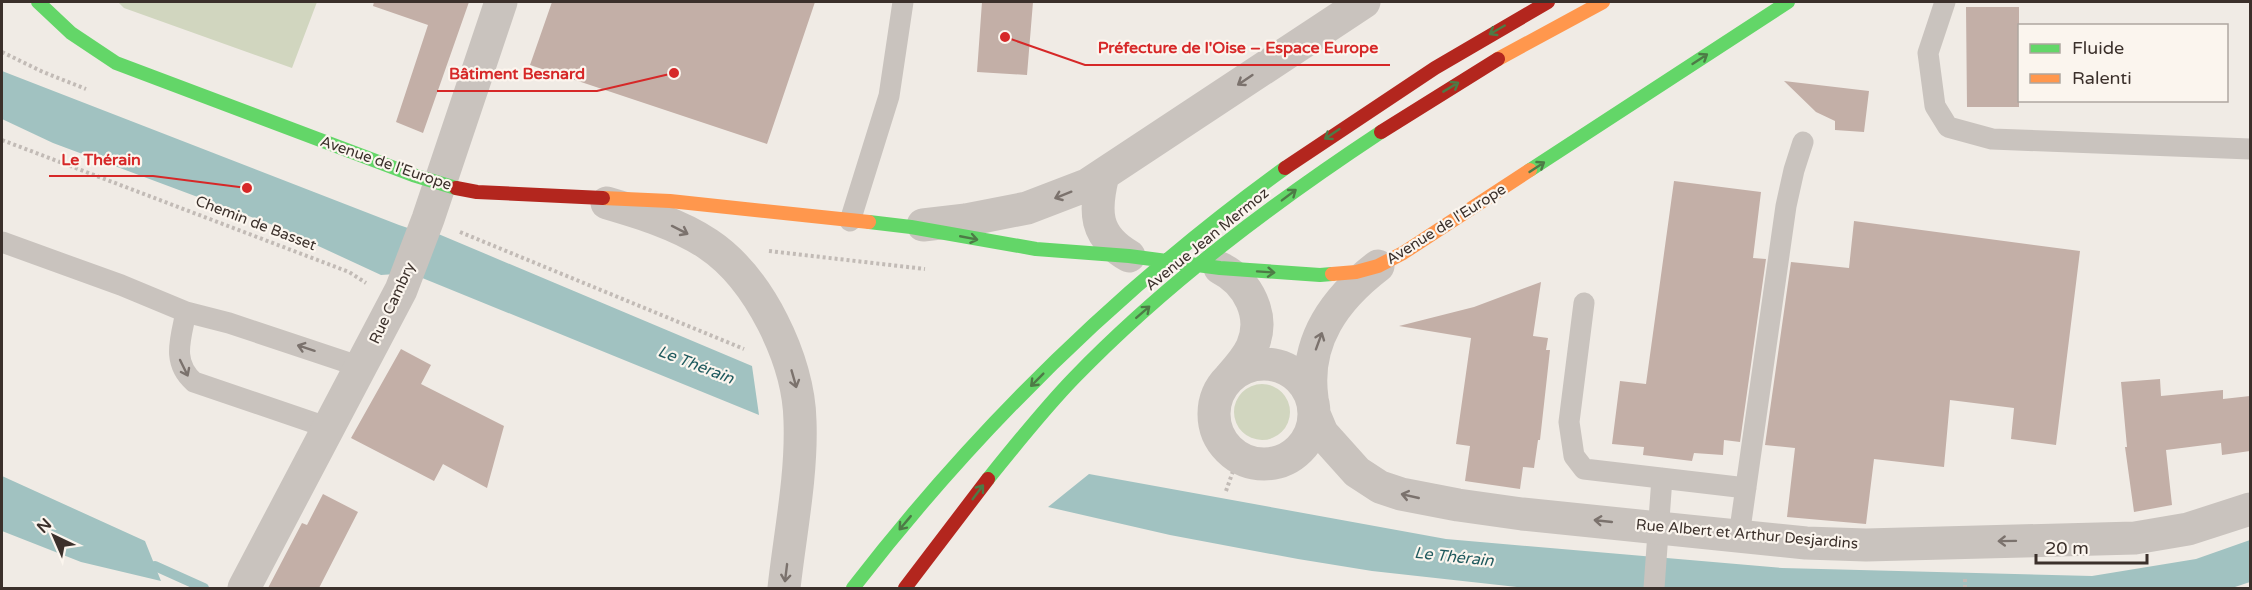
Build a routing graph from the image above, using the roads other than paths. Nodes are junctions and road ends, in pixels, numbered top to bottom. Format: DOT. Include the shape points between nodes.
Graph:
graph roads {
  1 [pos="38,2"];
  2 [pos="501,2"];
  3 [pos="903,2"];
  4 [pos="1364,2"];
  5 [pos="1548,2"];
  6 [pos="1603,2"];
  7 [pos="1788,2"];
  8 [pos="1945,2"];
  9 [pos="1803,142"];
  10 [pos="2250,149"];
  11 [pos="1103,175"];
  12 [pos="439,183"];
  13 [pos="585,196"];
  14 [pos="850,220"];
  15 [pos="911,227"];
  16 [pos="2,243"];
  17 [pos="1129,256"];
  18 [pos="1378,266"];
  19 [pos="1220,268"];
  20 [pos="1584,303"];
  21 [pos="186,312"];
  22 [pos="361,367"];
  23 [pos="1230,377"];
  24 [pos="1313,406"];
  25 [pos="329,428"];
  26 [pos="1662,478"];
  27 [pos="1746,489"];
  28 [pos="2250,509"];
  29 [pos="1739,536"];
  30 [pos="1657,538"];
  31 [pos="244,588"];
  32 [pos="784,588"];
  33 [pos="853,588"];
  34 [pos="905,588"];
  35 [pos="1654,588"];
  1 -- 12 [label="street, Avenue de l'Europe" via="71,33 116,63"];
  2 -- 12 [label="street, Rue Cambry"];
  3 -- 14 [label="lane" via="889,96"];
  4 -- 11 [label="street, Avenue de l'Europe, one-way"];
  5 -- 33 [label="street, Avenue Jean Mermoz, one-way" via="1454,56 1290,163 1156,269 1079,339 952,469"];
  34 -- 6 [label="street, Avenue Jean Mermoz, one-way" via="1023,435 1101,352 1179,281 1291,193 1419,107"];
  18 -- 7 [label="street, Avenue de l'Europe, one-way" via="1420,243"];
  8 -- 10 [label="lane" via="1928,53 1935,106 1948,127 1992,139"];
  9 -- 27 [label="lane" via="1786,206"];
  11 -- 15 [label="street, Avenue de l'Europe, one-way" via="1027,208"];
  11 -- 17 [label="street" via="1097,198 1101,226 1115,248"];
  12 -- 13 [label="street, Avenue de l'Europe" via="477,192"];
  12 -- 22 [label="street, Rue Cambry" via="398,295"];
  13 -- 14 [label="street, Avenue de l'Europe"];
  13 -- 32 [label="street, one-way" via="637,212 707,244 728,260 772,322 798,395 800,422"];
  14 -- 15 [label="street, Avenue de l'Europe"];
  15 -- 17 [label="street, Avenue de l'Europe, one-way" via="1026,247"];
  16 -- 21 [label="lane"];
  17 -- 19 [label="street, Avenue de l'Europe"];
  19 -- 18 [label="street, Avenue de l'Europe, one-way" via="1320,276"];
  24 -- 18 [label="street, one-way" via="1311,369 1328,319 1347,292"];
  19 -- 23 [label="street" via="1232,274 1248,292 1256,319 1253,345"];
  20 -- 26 [label="lane" via="1569,422 1574,456 1584,469"];
  22 -- 21 [label="lane, one-way"];
  21 -- 25 [label="lane, one-way" via="179,350 184,374 194,382"];
  22 -- 25 [label="street, Rue Cambry"];
  23 -- 24 [label="street" via="1260,364 1285,368 1299,377"];
  23 -- 24 [label="street" via="1220,390 1214,415 1221,439 1238,457 1253,463 1269,464 1292,456 1308,438"];
  30 -- 24 [label="street, Rue Albert et Arthur Desjardins, one-way" via="1458,506 1380,487 1357,472 1322,433"];
  25 -- 31 [label="street, Rue Cambry"];
  26 -- 27 [label="lane"];
  26 -- 30 [label="lane"];
  27 -- 29 [label="lane"];
  28 -- 29 [label="street, Rue Albert et Arthur Desjardins, one-way" via="2188,529 2136,538 1839,545"];
  29 -- 30 [label="street, Rue Albert et Arthur Desjardins"];
  30 -- 35 [label="lane"];
}
